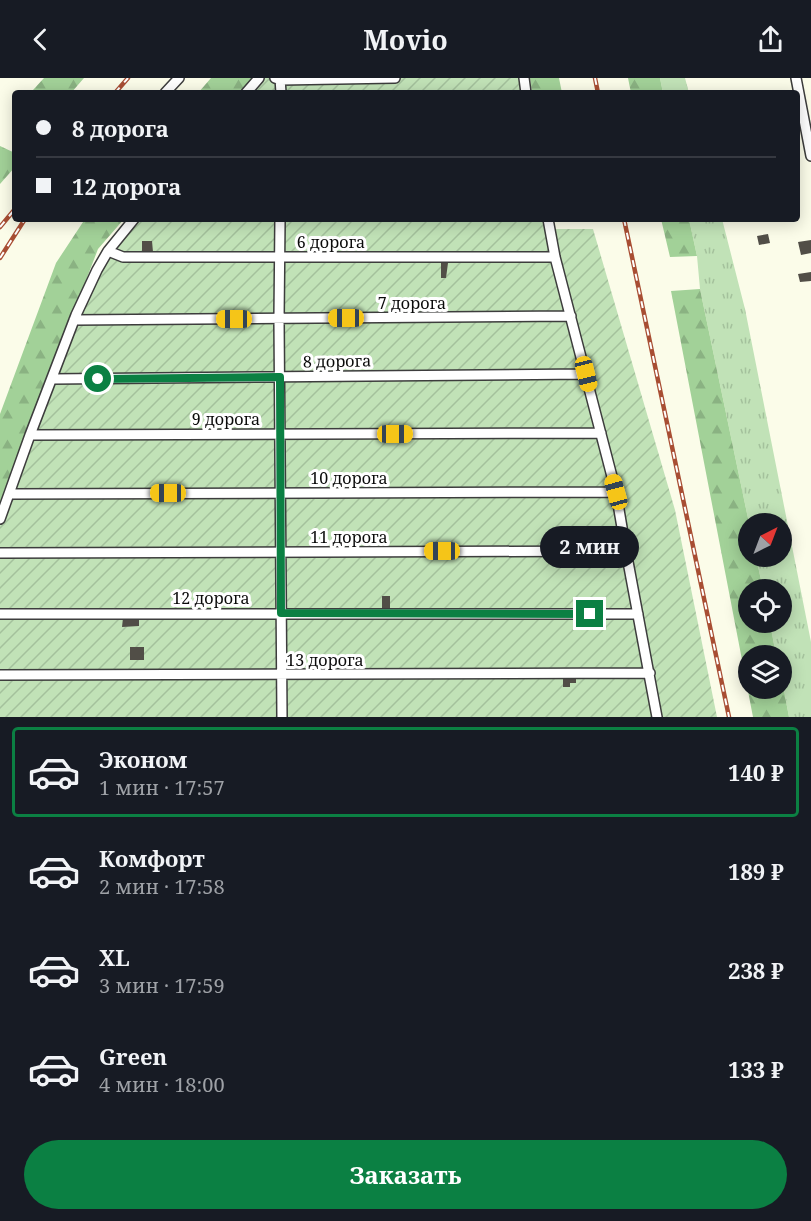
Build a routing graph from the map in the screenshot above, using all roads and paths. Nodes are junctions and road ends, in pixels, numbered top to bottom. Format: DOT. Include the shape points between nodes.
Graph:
graph roads {
  1 [pos="179,78"];
  2 [pos="259,78"];
  3 [pos="395,78"];
  4 [pos="279,79"];
  5 [pos="168,90"];
  6 [pos="249,90"];
  7 [pos="800,99"];
  8 [pos="811,156"];
  9 [pos="132,222"];
  10 [pos="280,222"];
  11 [pos="549,222"];
  12 [pos="108,251"];
  13 [pos="279,257"];
  14 [pos="555,257"];
  15 [pos="571,316"];
  16 [pos="279,319"];
  17 [pos="74,320"];
  18 [pos="586,374"];
  19 [pos="280,377"];
  20 [pos="52,379"];
  21 [pos="601,433"];
  22 [pos="280,434"];
  23 [pos="30,435"];
  24 [pos="616,492"];
  25 [pos="281,493"];
  26 [pos="9,494"];
  27 [pos="0,519"];
  28 [pos="626,551"];
  29 [pos="281,552"];
  30 [pos="0,553"];
  31 [pos="281,613"];
  32 [pos="0,614"];
  33 [pos="638,614"];
  34 [pos="650,673"];
  35 [pos="0,675"];
  36 [pos="281,675"];
  37 [pos="282,717"];
  38 [pos="657,717"];
  1 -- 5 [label="street"];
  2 -- 6 [label="street"];
  3 -- 4 [label="street"];
  7 -- 8 [label="street"];
  9 -- 12 [label="street"];
  10 -- 13 [label="street"];
  11 -- 14 [label="street"];
  12 -- 13 [label="street, 6 дорога" via="123,257"];
  12 -- 17 [label="street"];
  13 -- 14 [label="street, 6 дорога"];
  13 -- 16 [label="street"];
  14 -- 15 [label="street"];
  15 -- 16 [label="street, 7 дорога"];
  15 -- 18 [label="street"];
  16 -- 17 [label="street, 7 дорога"];
  16 -- 19 [label="street"];
  17 -- 20 [label="street"];
  18 -- 19 [label="street, 8 дорога"];
  18 -- 21 [label="street"];
  19 -- 20 [label="street, 8 дорога"];
  19 -- 22 [label="street"];
  20 -- 23 [label="street"];
  21 -- 22 [label="street, 9 дорога"];
  21 -- 24 [label="street"];
  22 -- 23 [label="street, 9 дорога"];
  22 -- 25 [label="street"];
  23 -- 26 [label="street"];
  24 -- 25 [label="street, 10 дорога"];
  24 -- 28 [label="street"];
  25 -- 26 [label="street, 10 дорога"];
  25 -- 29 [label="street"];
  26 -- 27 [label="street"];
  28 -- 29 [label="street, 11 дорога"];
  28 -- 33 [label="street"];
  29 -- 30 [label="street, 11 дорога"];
  29 -- 31 [label="street"];
  31 -- 32 [label="street, 12 дорога"];
  31 -- 33 [label="street, 12 дорога"];
  31 -- 36 [label="street"];
  33 -- 34 [label="street"];
  34 -- 36 [label="street, 13 дорога"];
  34 -- 38 [label="street"];
  35 -- 36 [label="street, 13 дорога"];
  36 -- 37 [label="street"];
}
